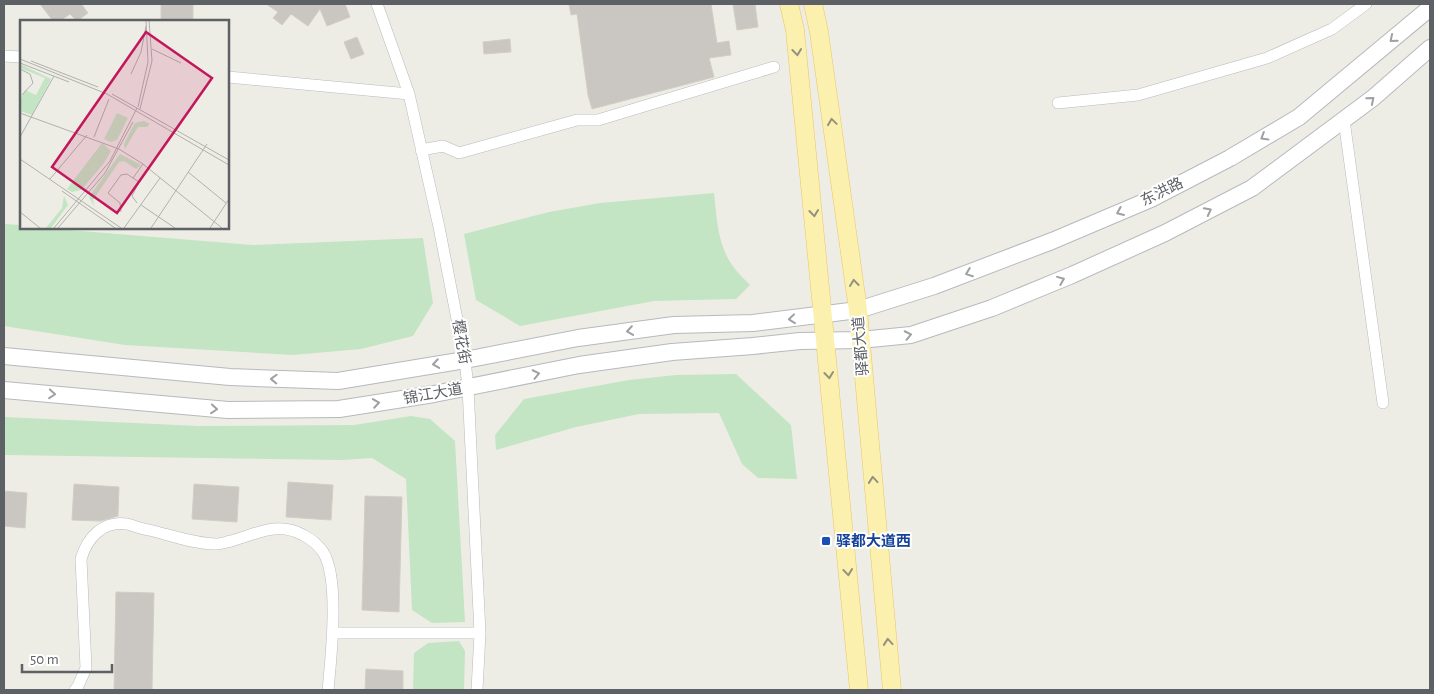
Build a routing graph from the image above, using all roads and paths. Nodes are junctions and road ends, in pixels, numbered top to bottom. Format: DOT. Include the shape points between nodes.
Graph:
graph roads {
  1 [pos="377,4"];
  2 [pos="789,4"];
  3 [pos="813,4"];
  4 [pos="1366,4"];
  5 [pos="1430,8"];
  6 [pos="1430,48"];
  7 [pos="4,56"];
  8 [pos="20,57"];
  9 [pos="774,67"];
  10 [pos="229,77"];
  11 [pos="409,94"];
  12 [pos="1058,103"];
  13 [pos="1344,120"];
  14 [pos="422,150"];
  15 [pos="858,310"];
  16 [pos="822,315"];
  17 [pos="825,340"];
  18 [pos="860,340"];
  19 [pos="4,356"];
  20 [pos="465,360"];
  21 [pos="468,388"];
  22 [pos="4,390"];
  23 [pos="1383,403"];
  24 [pos="332,633"];
  25 [pos="480,633"];
  26 [pos="74,690"];
  27 [pos="328,690"];
  28 [pos="477,690"];
  29 [pos="859,690"];
  30 [pos="892,690"];
  1 -- 11 [label="street, 樱花街"];
  2 -- 16 [label="main road, one-way" via="795,30"];
  15 -- 3 [label="main road, 驿都大道, one-way"];
  4 -- 12 [label="street" via="1332,30 1267,58 1138,95"];
  5 -- 15 [label="main road, 东洪路, one-way" via="1299,117 1212,167 1151,199 1052,241 934,286"];
  13 -- 6 [label="main road, one-way"];
  7 -- 8 [label="street"];
  9 -- 14 [label="street" via="598,120 577,120 459,153 443,146"];
  10 -- 11 [label="street"];
  11 -- 14 [label="street, 樱花街"];
  18 -- 13 [label="main road, one-way" via="920,332 992,308 1165,233 1252,188"];
  13 -- 23 [label="street"];
  14 -- 20 [label="street, 樱花街"];
  15 -- 16 [label="main road, 锦江大道"];
  15 -- 18 [label="main road, 驿都大道"];
  16 -- 17 [label="main road"];
  16 -- 20 [label="main road, 锦江大道, one-way" via="753,323 674,325 578,338"];
  17 -- 18 [label="main road, 锦江大道"];
  21 -- 17 [label="main road, 锦江大道, one-way" via="579,365 672,352"];
  17 -- 29 [label="main road, one-way"];
  30 -- 18 [label="main road, 驿都大道, one-way"];
  20 -- 19 [label="main road, 锦江大道, one-way" via="338,380 230,377"];
  20 -- 21 [label="street, 樱花街"];
  22 -- 21 [label="main road, 锦江大道, one-way" via="238,410 339,409"];
  21 -- 25 [label="street, 樱花街"];
  24 -- 25 [label="street"];
  24 -- 26 [label="street" via="330,568 323,552 311,539 295,531 278,528 217,544 114,524 102,528 84,546 81,559 86,668"];
  24 -- 27 [label="street"];
  25 -- 28 [label="street, 樱花街"];
}
